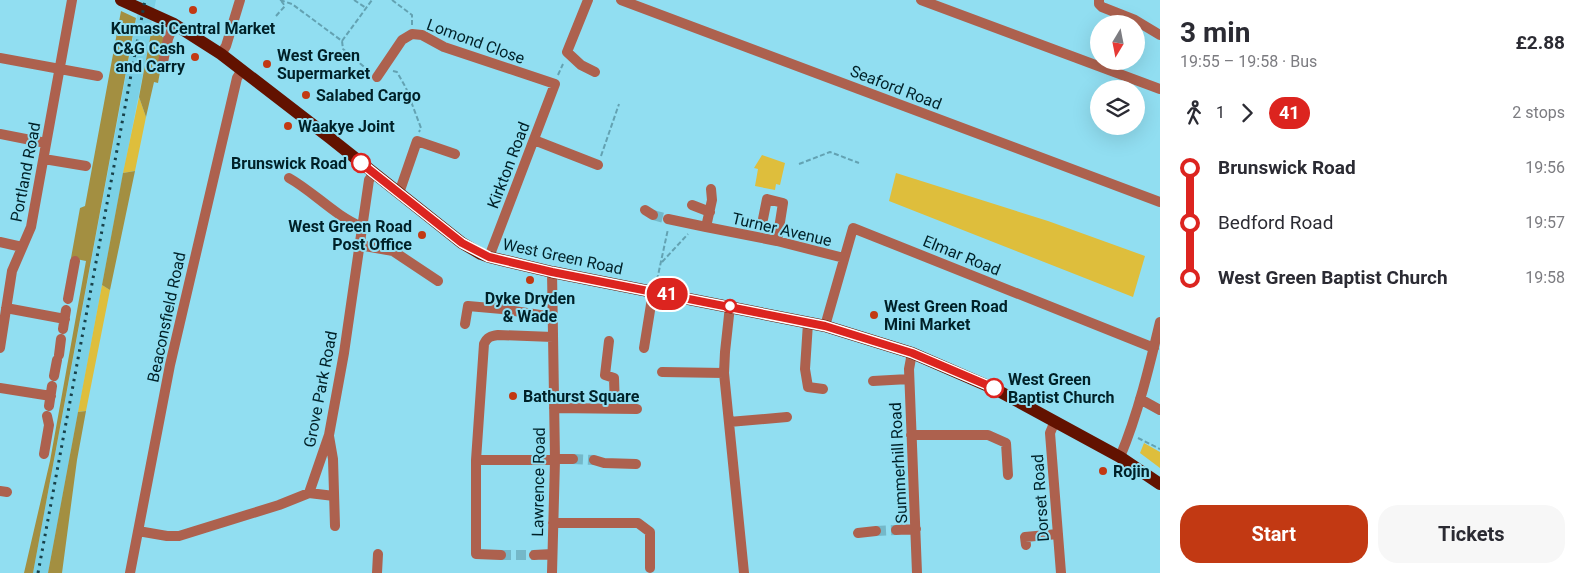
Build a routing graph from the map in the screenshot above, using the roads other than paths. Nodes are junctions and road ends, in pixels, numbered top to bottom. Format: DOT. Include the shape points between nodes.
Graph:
graph roads {
  1 [pos="72,0"];
  2 [pos="121,0"];
  3 [pos="240,0"];
  4 [pos="588,0"];
  5 [pos="621,0"];
  6 [pos="921,0"];
  7 [pos="1099,2"];
  8 [pos="174,24"];
  9 [pos="1160,35"];
  10 [pos="221,54"];
  11 [pos="0,58"];
  12 [pos="163,62"];
  13 [pos="59,70"];
  14 [pos="242,70"];
  15 [pos="595,72"];
  16 [pos="98,76"];
  17 [pos="377,77"];
  18 [pos="555,84"];
  19 [pos="1160,89"];
  20 [pos="0,134"];
  21 [pos="534,140"];
  22 [pos="46,143"];
  23 [pos="455,154"];
  24 [pos="44,159"];
  25 [pos="598,165"];
  26 [pos="86,166"];
  27 [pos="374,173"];
  28 [pos="289,178"];
  29 [pos="711,189"];
  30 [pos="399,193"];
  31 [pos="1160,202"];
  32 [pos="692,205"];
  33 [pos="710,212"];
  34 [pos="669,219"];
  35 [pos="763,219"];
  36 [pos="362,226"];
  37 [pos="710,228"];
  38 [pos="776,241"];
  39 [pos="0,242"];
  40 [pos="360,245"];
  41 [pos="22,247"];
  42 [pos="489,257"];
  43 [pos="844,258"];
  44 [pos="75,261"];
  45 [pos="552,272"];
  46 [pos="438,281"];
  47 [pos="652,291"];
  48 [pos="730,306"];
  49 [pos="6,308"];
  50 [pos="553,316"];
  51 [pos="65,319"];
  52 [pos="1160,322"];
  53 [pos="808,323"];
  54 [pos="465,324"];
  55 [pos="825,326"];
  56 [pos="553,337"];
  57 [pos="609,341"];
  58 [pos="0,348"];
  59 [pos="644,348"];
  60 [pos="1154,348"];
  61 [pos="912,353"];
  62 [pos="662,372"];
  63 [pos="724,373"];
  64 [pos="909,379"];
  65 [pos="873,381"];
  66 [pos="0,388"];
  67 [pos="823,389"];
  68 [pos="51,396"];
  69 [pos="1140,399"];
  70 [pos="554,408"];
  71 [pos="614,408"];
  72 [pos="637,408"];
  73 [pos="1160,410"];
  74 [pos="787,416"];
  75 [pos="1055,421"];
  76 [pos="729,422"];
  77 [pos="329,435"];
  78 [pos="911,435"];
  79 [pos="44,454"];
  80 [pos="1120,457"];
  81 [pos="476,460"];
  82 [pos="555,460"];
  83 [pos="573,460"];
  84 [pos="594,460"];
  85 [pos="636,464"];
  86 [pos="1008,475"];
  87 [pos="1160,484"];
  88 [pos="309,493"];
  89 [pos="334,496"];
  90 [pos="553,523"];
  91 [pos="335,526"];
  92 [pos="916,529"];
  93 [pos="896,530"];
  94 [pos="138,531"];
  95 [pos="876,531"];
  96 [pos="858,533"];
  97 [pos="1058,534"];
  98 [pos="1026,545"];
  99 [pos="378,554"];
  100 [pos="534,554"];
  101 [pos="552,554"];
  102 [pos="501,555"];
  103 [pos="650,568"];
  104 [pos="130,573"];
  105 [pos="377,573"];
  106 [pos="552,573"];
  107 [pos="744,573"];
  108 [pos="917,573"];
  109 [pos="1061,573"];
  1 -- 13 [label="street, Portland Road"];
  2 -- 8 [label="main road, West Green Road"];
  3 -- 10 [label="street"];
  4 -- 15 [label="street" via="567,52 580,65"];
  5 -- 31 [label="street, Seaford Road"];
  6 -- 19 [label="street"];
  7 -- 9 [label="street" via="1102,7 1135,20"];
  8 -- 10 [label="main road, West Green Road"];
  8 -- 12 [label="street"];
  10 -- 14 [label="main road, West Green Road"];
  11 -- 13 [label="street"];
  13 -- 16 [label="street"];
  13 -- 22 [label="street, Portland Road"];
  14 -- 27 [label="main road, West Green Road"];
  14 -- 94 [label="street, Beaconsfield Road" via="237,78 175,346"];
  17 -- 18 [label="street, Lomond Close" via="402,40 412,34"];
  18 -- 21 [label="street, Kirkton Road"];
  20 -- 22 [label="street"];
  21 -- 25 [label="street"];
  21 -- 42 [label="street, Kirkton Road"];
  22 -- 24 [label="street, Portland Road"];
  23 -- 30 [label="street" via="418,137"];
  24 -- 26 [label="street"];
  24 -- 41 [label="street, Portland Road" via="31,227"];
  27 -- 30 [label="main road, West Green Road"];
  27 -- 36 [label="street, Grove Park Road" via="369,180"];
  28 -- 36 [label="street"];
  29 -- 33 [label="street"];
  30 -- 42 [label="main road, West Green Road" via="462,243"];
  32 -- 33 [label="street"];
  33 -- 37 [label="street"];
  34 -- 37 [label="street, Turner Avenue"];
  35 -- 38 [label="street" via="767,199 783,203"];
  36 -- 40 [label="street, Grove Park Road"];
  37 -- 38 [label="street, Turner Avenue"];
  38 -- 43 [label="street, Turner Avenue"];
  39 -- 41 [label="street"];
  40 -- 46 [label="street" via="393,251"];
  40 -- 77 [label="street, Grove Park Road"];
  41 -- 49 [label="street, Portland Road" via="12,271"];
  42 -- 45 [label="main road, West Green Road"];
  43 -- 55 [label="street, Elmar Road"];
  43 -- 60 [label="street, Elmar Road" via="853,228"];
  44 -- 51 [label="street"];
  45 -- 47 [label="main road, West Green Road"];
  45 -- 50 [label="street, Lawrence Road"];
  47 -- 48 [label="main road, West Green Road"];
  47 -- 59 [label="street"];
  48 -- 53 [label="main road, West Green Road"];
  48 -- 63 [label="street"];
  49 -- 51 [label="street"];
  49 -- 58 [label="street, Portland Road"];
  50 -- 54 [label="street" via="468,306"];
  50 -- 56 [label="street, Lawrence Road"];
  51 -- 68 [label="street"];
  52 -- 60 [label="street"];
  53 -- 55 [label="main road, West Green Road"];
  53 -- 67 [label="street" via="805,369 808,387"];
  55 -- 61 [label="main road, West Green Road"];
  56 -- 70 [label="street, Lawrence Road"];
  56 -- 81 [label="street" via="498,335 486,340"];
  57 -- 71 [label="street" via="606,375 614,378"];
  60 -- 69 [label="street"];
  61 -- 64 [label="street, Summerhill Road"];
  61 -- 75 [label="main road, West Green Road" via="995,388"];
  62 -- 63 [label="street"];
  63 -- 76 [label="street"];
  64 -- 65 [label="street"];
  64 -- 78 [label="street, Summerhill Road"];
  66 -- 68 [label="street"];
  68 -- 79 [label="street"];
  69 -- 73 [label="street"];
  69 -- 80 [label="street"];
  70 -- 71 [label="street"];
  70 -- 82 [label="street, Lawrence Road"];
  71 -- 72 [label="street"];
  74 -- 76 [label="street"];
  75 -- 80 [label="main road, West Green Road"];
  75 -- 97 [label="street, Dorset Road" via="1050,434"];
  76 -- 107 [label="street"];
  77 -- 88 [label="street, Grove Park Road"];
  77 -- 89 [label="street"];
  78 -- 86 [label="street" via="988,435 1006,443"];
  78 -- 92 [label="street, Summerhill Road"];
  80 -- 87 [label="main road, West Green Road"];
  81 -- 82 [label="street"];
  81 -- 102 [label="street" via="476,554"];
  82 -- 83 [label="street"];
  82 -- 90 [label="street, Lawrence Road"];
  84 -- 85 [label="street"];
  88 -- 89 [label="street"];
  88 -- 94 [label="street" via="179,536"];
  89 -- 91 [label="street"];
  90 -- 101 [label="street, Lawrence Road"];
  90 -- 103 [label="street" via="627,522 641,525 650,532"];
  92 -- 93 [label="street"];
  92 -- 108 [label="street, Summerhill Road"];
  94 -- 104 [label="street, Beaconsfield Road"];
  95 -- 96 [label="street"];
  97 -- 98 [label="street" via="1025,537"];
  97 -- 109 [label="street, Dorset Road"];
  99 -- 105 [label="street"];
  100 -- 101 [label="street"];
  101 -- 106 [label="street, Lawrence Road"];
}
